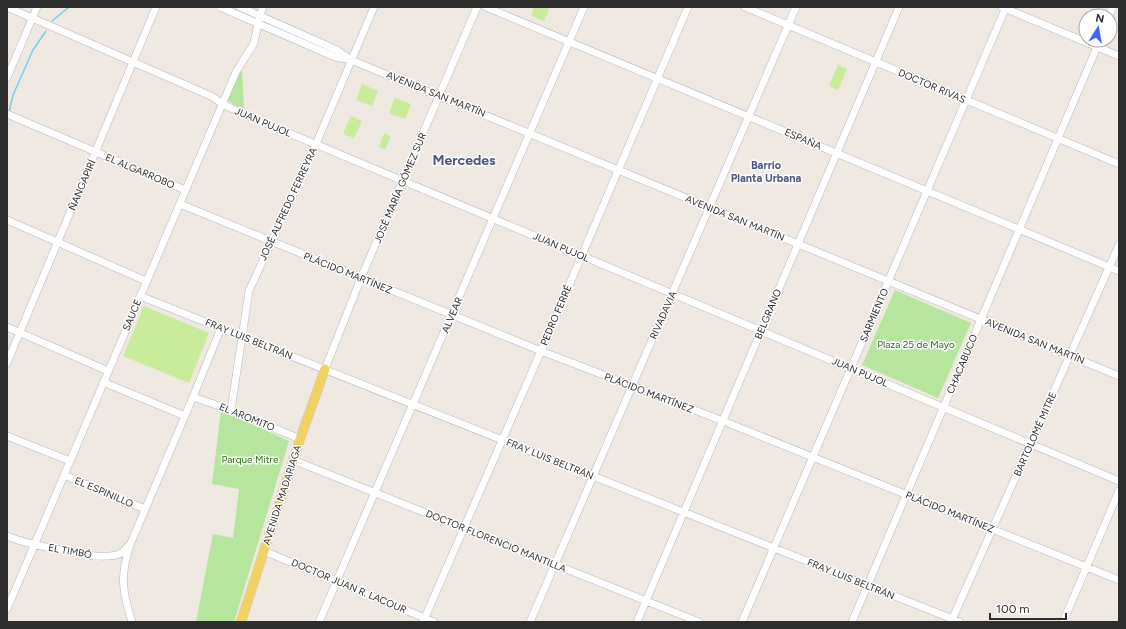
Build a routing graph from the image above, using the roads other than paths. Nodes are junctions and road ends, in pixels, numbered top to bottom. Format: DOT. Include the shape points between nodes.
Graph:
graph roads {
  1 [pos="7,7"];
  2 [pos="37,7"];
  3 [pos="156,7"];
  4 [pos="220,7"];
  5 [pos="240,7"];
  6 [pos="263,7"];
  7 [pos="374,7"];
  8 [pos="477,7"];
  9 [pos="486,7"];
  10 [pos="584,7"];
  11 [pos="688,7"];
  12 [pos="745,7"];
  13 [pos="796,7"];
  14 [pos="899,7"];
  15 [pos="1005,8"];
  16 [pos="260,15"];
  17 [pos="33,18"];
  18 [pos="258,24"];
  19 [pos="788,25"];
  20 [pos="1078,35"];
  21 [pos="569,42"];
  22 [pos="1096,48"];
  23 [pos="1106,48"];
  24 [pos="1119,56"];
  25 [pos="352,60"];
  26 [pos="133,62"];
  27 [pos="876,62"];
  28 [pos="7,78"];
  29 [pos="658,78"];
  30 [pos="439,96"];
  31 [pos="966,100"];
  32 [pos="222,104"];
  33 [pos="7,114"];
  34 [pos="749,116"];
  35 [pos="530,133"];
  36 [pos="1058,138"];
  37 [pos="316,144"];
  38 [pos="95,152"];
  39 [pos="837,153"];
  40 [pos="1119,164"];
  41 [pos="618,170"];
  42 [pos="403,180"];
  43 [pos="185,190"];
  44 [pos="927,191"];
  45 [pos="180,204"];
  46 [pos="710,207"];
  47 [pos="493,218"];
  48 [pos="7,220"];
  49 [pos="1019,229"];
  50 [pos="271,241"];
  51 [pos="57,243"];
  52 [pos="798,243"];
  53 [pos="1119,246"];
  54 [pos="582,255"];
  55 [pos="1110,267"];
  56 [pos="1119,271"];
  57 [pos="361,278"];
  58 [pos="146,281"];
  59 [pos="889,281"];
  60 [pos="673,294"];
  61 [pos="140,296"];
  62 [pos="452,315"];
  63 [pos="981,319"];
  64 [pos="7,327"];
  65 [pos="221,328"];
  66 [pos="761,331"];
  67 [pos="20,332"];
  68 [pos="242,337"];
  69 [pos="541,351"];
  70 [pos="1070,355"];
  71 [pos="7,363"];
  72 [pos="851,368"];
  73 [pos="325,369"];
  74 [pos="108,371"];
  75 [pos="1119,376"];
  76 [pos="103,382"];
  77 [pos="632,386"];
  78 [pos="194,397"];
  79 [pos="413,404"];
  80 [pos="944,407"];
  81 [pos="231,410"];
  82 [pos="185,416"];
  83 [pos="722,421"];
  84 [pos="7,436"];
  85 [pos="300,439"];
  86 [pos="502,440"];
  87 [pos="1031,444"];
  88 [pos="813,457"];
  89 [pos="293,460"];
  90 [pos="70,461"];
  91 [pos="64,475"];
  92 [pos="593,476"];
  93 [pos="1119,481"];
  94 [pos="1119,491"];
  95 [pos="374,493"];
  96 [pos="906,494"];
  97 [pos="145,509"];
  98 [pos="684,512"];
  99 [pos="464,529"];
  100 [pos="992,529"];
  101 [pos="7,536"];
  102 [pos="34,545"];
  103 [pos="130,545"];
  104 [pos="774,548"];
  105 [pos="264,551"];
  106 [pos="114,556"];
  107 [pos="555,565"];
  108 [pos="1087,567"];
  109 [pos="124,570"];
  110 [pos="1119,580"];
  111 [pos="336,581"];
  112 [pos="868,585"];
  113 [pos="646,601"];
  114 [pos="7,608"];
  115 [pos="424,620"];
  116 [pos="952,620"];
  117 [pos="132,622"];
  118 [pos="240,622"];
  119 [pos="319,622"];
  120 [pos="434,622"];
  121 [pos="530,622"];
  122 [pos="637,622"];
  123 [pos="699,622"];
  124 [pos="742,622"];
  125 [pos="852,622"];
  126 [pos="960,622"];
  127 [pos="1063,622"];
  1 -- 17 [label="street, JUAN PUJOL"];
  2 -- 17 [label="street"];
  3 -- 26 [label="street, ÑANGAPIRÍ"];
  4 -- 18 [label="street, AVENIDA SAN MARTÍN"];
  5 -- 16 [label="street, AVENIDA SAN MARTÍN"];
  6 -- 16 [label="street, SAUCE"];
  7 -- 25 [label="street, JOSÉ ALFREDO FERREYRA"];
  8 -- 30 [label="street, JOSÉ MARÍA GÓMEZ SUR"];
  9 -- 21 [label="street, ESPAÑA"];
  10 -- 21 [label="street, ALVEAR"];
  11 -- 29 [label="street, PEDRO FERRÉ"];
  12 -- 19 [label="street, DOCTOR RIVAS"];
  13 -- 19 [label="street, RIVADAVIA"];
  14 -- 27 [label="street, BELGRANO"];
  15 -- 20 [label="street"];
  15 -- 31 [label="street, SARMIENTO"];
  16 -- 18 [label="street, SAUCE"];
  16 -- 25 [label="street, AVENIDA SAN MARTÍN" via="337,50"];
  17 -- 26 [label="street, JUAN PUJOL"];
  17 -- 28 [label="street"];
  18 -- 25 [label="street, AVENIDA SAN MARTÍN" via="335,57"];
  18 -- 32 [label="street, SAUCE" via="254,43 236,72"];
  19 -- 27 [label="street, DOCTOR RIVAS"];
  19 -- 34 [label="street, RIVADAVIA"];
  21 -- 29 [label="street, ESPAÑA"];
  21 -- 35 [label="street, ALVEAR"];
  22 -- 36 [label="street, CHACABUCO"];
  23 -- 24 [label="street"];
  25 -- 30 [label="street, AVENIDA SAN MARTÍN"];
  25 -- 37 [label="street, JOSÉ ALFREDO FERREYRA"];
  26 -- 32 [label="street, JUAN PUJOL" via="213,97"];
  26 -- 38 [label="street, ÑANGAPIRÍ"];
  27 -- 31 [label="street, DOCTOR RIVAS"];
  27 -- 39 [label="street, BELGRANO"];
  29 -- 34 [label="street, ESPAÑA"];
  29 -- 41 [label="street, PEDRO FERRÉ"];
  30 -- 35 [label="street, AVENIDA SAN MARTÍN"];
  30 -- 42 [label="street, JOSÉ MARÍA GÓMEZ SUR"];
  31 -- 36 [label="street, DOCTOR RIVAS"];
  31 -- 44 [label="street, SARMIENTO"];
  32 -- 37 [label="street, JUAN PUJOL"];
  32 -- 43 [label="street, SAUCE"];
  33 -- 38 [label="street, EL ALGARROBO"];
  34 -- 39 [label="street, ESPAÑA"];
  34 -- 46 [label="street, RIVADAVIA"];
  35 -- 41 [label="street, AVENIDA SAN MARTÍN"];
  35 -- 47 [label="street, ALVEAR"];
  36 -- 40 [label="street, DOCTOR RIVAS"];
  36 -- 49 [label="street, CHACABUCO"];
  37 -- 42 [label="street, JUAN PUJOL"];
  37 -- 50 [label="street, JOSÉ ALFREDO FERREYRA"];
  38 -- 43 [label="street, EL ALGARROBO"];
  38 -- 51 [label="street, ÑANGAPIRÍ"];
  39 -- 44 [label="street, ESPAÑA"];
  39 -- 52 [label="street, BELGRANO"];
  41 -- 46 [label="street, AVENIDA SAN MARTÍN"];
  41 -- 54 [label="street, PEDRO FERRÉ"];
  42 -- 47 [label="street, JUAN PUJOL"];
  42 -- 57 [label="street, JOSÉ MARÍA GÓMEZ SUR"];
  43 -- 45 [label="street, SAUCE"];
  44 -- 49 [label="street, ESPAÑA"];
  44 -- 59 [label="street, SARMIENTO"];
  45 -- 50 [label="street, PLÁCIDO MARTÍNEZ"];
  45 -- 58 [label="street, SAUCE"];
  46 -- 52 [label="street, AVENIDA SAN MARTÍN"];
  46 -- 60 [label="street, RIVADAVIA"];
  47 -- 54 [label="street, JUAN PUJOL"];
  47 -- 62 [label="street, ALVEAR"];
  48 -- 51 [label="street"];
  49 -- 55 [label="street, ESPAÑA"];
  49 -- 63 [label="street, CHACABUCO"];
  50 -- 57 [label="street, PLÁCIDO MARTÍNEZ"];
  50 -- 68 [label="street, JOSÉ ALFREDO FERREYRA" via="249,291"];
  51 -- 58 [label="street"];
  51 -- 67 [label="street, ÑANGAPIRÍ"];
  52 -- 59 [label="street, AVENIDA SAN MARTÍN"];
  52 -- 66 [label="street, BELGRANO"];
  53 -- 55 [label="street, BARTOLOMÉ MITRE"];
  54 -- 60 [label="street, JUAN PUJOL"];
  54 -- 69 [label="street, PEDRO FERRÉ"];
  55 -- 56 [label="street, ESPAÑA"];
  55 -- 70 [label="street, BARTOLOMÉ MITRE"];
  57 -- 62 [label="street, PLÁCIDO MARTÍNEZ"];
  57 -- 73 [label="street, JOSÉ MARÍA GÓMEZ SUR"];
  58 -- 61 [label="street, SAUCE"];
  59 -- 63 [label="street, AVENIDA SAN MARTÍN"];
  59 -- 72 [label="street, SARMIENTO"];
  60 -- 66 [label="street, JUAN PUJOL"];
  60 -- 77 [label="street, RIVADAVIA"];
  61 -- 65 [label="street, FRAY LUIS BELTRÁN"];
  61 -- 74 [label="street, SAUCE"];
  62 -- 69 [label="street, PLÁCIDO MARTÍNEZ"];
  62 -- 79 [label="street, ALVEAR"];
  63 -- 70 [label="street, AVENIDA SAN MARTÍN"];
  63 -- 80 [label="street, CHACABUCO"];
  64 -- 67 [label="street"];
  65 -- 68 [label="street, FRAY LUIS BELTRÁN"];
  65 -- 78 [label="street"];
  66 -- 72 [label="street, JUAN PUJOL"];
  66 -- 83 [label="street, BELGRANO"];
  67 -- 71 [label="street, ÑANGAPIRÍ"];
  67 -- 74 [label="street"];
  68 -- 73 [label="street, FRAY LUIS BELTRÁN"];
  68 -- 81 [label="street, JOSÉ ALFREDO FERREYRA"];
  69 -- 77 [label="street, PLÁCIDO MARTÍNEZ"];
  69 -- 86 [label="street, PEDRO FERRÉ"];
  70 -- 75 [label="street, AVENIDA SAN MARTÍN"];
  70 -- 87 [label="street, BARTOLOMÉ MITRE"];
  72 -- 80 [label="street, JUAN PUJOL"];
  72 -- 88 [label="street, SARMIENTO"];
  73 -- 79 [label="street, FRAY LUIS BELTRÁN"];
  73 -- 85 [label="main road, AVENIDA MADARIAGA"];
  74 -- 76 [label="street, SAUCE"];
  76 -- 82 [label="street"];
  76 -- 90 [label="street, SAUCE"];
  77 -- 83 [label="street, PLÁCIDO MARTÍNEZ"];
  77 -- 92 [label="street, RIVADAVIA"];
  78 -- 81 [label="street, EL AROMITO"];
  78 -- 82 [label="street"];
  79 -- 86 [label="street, FRAY LUIS BELTRÁN"];
  79 -- 95 [label="street, ALVEAR"];
  80 -- 87 [label="street, JUAN PUJOL"];
  80 -- 96 [label="street, CHACABUCO"];
  81 -- 85 [label="street, EL AROMITO"];
  82 -- 97 [label="street"];
  83 -- 88 [label="street, PLÁCIDO MARTÍNEZ"];
  83 -- 98 [label="street, BELGRANO"];
  84 -- 90 [label="street"];
  85 -- 89 [label="main road, AVENIDA MADARIAGA"];
  86 -- 92 [label="street, FRAY LUIS BELTRÁN"];
  86 -- 99 [label="street, PEDRO FERRÉ"];
  87 -- 93 [label="street, JUAN PUJOL"];
  87 -- 100 [label="street, BARTOLOMÉ MITRE"];
  88 -- 96 [label="street, PLÁCIDO MARTÍNEZ"];
  88 -- 104 [label="street, SARMIENTO"];
  89 -- 95 [label="street, DOCTOR FLORENCIO MANTILLA"];
  89 -- 105 [label="main road, AVENIDA MADARIAGA"];
  90 -- 91 [label="street, SAUCE"];
  91 -- 97 [label="street, EL ESPINILLO"];
  91 -- 102 [label="street, SAUCE"];
  92 -- 98 [label="street, FRAY LUIS BELTRÁN"];
  92 -- 107 [label="street, RIVADAVIA"];
  94 -- 108 [label="street"];
  95 -- 99 [label="street, DOCTOR FLORENCIO MANTILLA"];
  95 -- 111 [label="street, ALVEAR"];
  96 -- 100 [label="street, PLÁCIDO MARTÍNEZ"];
  96 -- 112 [label="street, CHACABUCO"];
  97 -- 103 [label="street"];
  98 -- 104 [label="street, FRAY LUIS BELTRÁN"];
  98 -- 113 [label="street, BELGRANO"];
  99 -- 107 [label="street, DOCTOR FLORENCIO MANTILLA"];
  99 -- 115 [label="street, PEDRO FERRÉ"];
  100 -- 108 [label="street, PLÁCIDO MARTÍNEZ"];
  100 -- 116 [label="street, BARTOLOMÉ MITRE"];
  101 -- 102 [label="street, EL TIMBÓ"];
  102 -- 106 [label="street, EL TIMBÓ" via="95,556"];
  102 -- 114 [label="street, SAUCE"];
  103 -- 106 [label="street" via="121,554"];
  103 -- 109 [label="street"];
  104 -- 112 [label="street, FRAY LUIS BELTRÁN"];
  104 -- 124 [label="street, SARMIENTO"];
  105 -- 111 [label="street, DOCTOR JUAN R. LACOUR"];
  105 -- 118 [label="main road, AVENIDA MADARIAGA"];
  106 -- 109 [label="street" via="119,559"];
  107 -- 113 [label="street, DOCTOR FLORENCIO MANTILLA"];
  107 -- 121 [label="street, RIVADAVIA"];
  108 -- 110 [label="street, PLÁCIDO MARTÍNEZ"];
  108 -- 127 [label="street"];
  109 -- 117 [label="street" via="123,590"];
  111 -- 115 [label="street, DOCTOR JUAN R. LACOUR"];
  111 -- 119 [label="street, ALVEAR"];
  112 -- 116 [label="street, FRAY LUIS BELTRÁN"];
  112 -- 125 [label="street, CHACABUCO"];
  113 -- 122 [label="street, BELGRANO"];
  113 -- 123 [label="street, DOCTOR FLORENCIO MANTILLA"];
  115 -- 120 [label="street, DOCTOR JUAN R. LACOUR"];
  116 -- 126 [label="street, FRAY LUIS BELTRÁN"];
}
